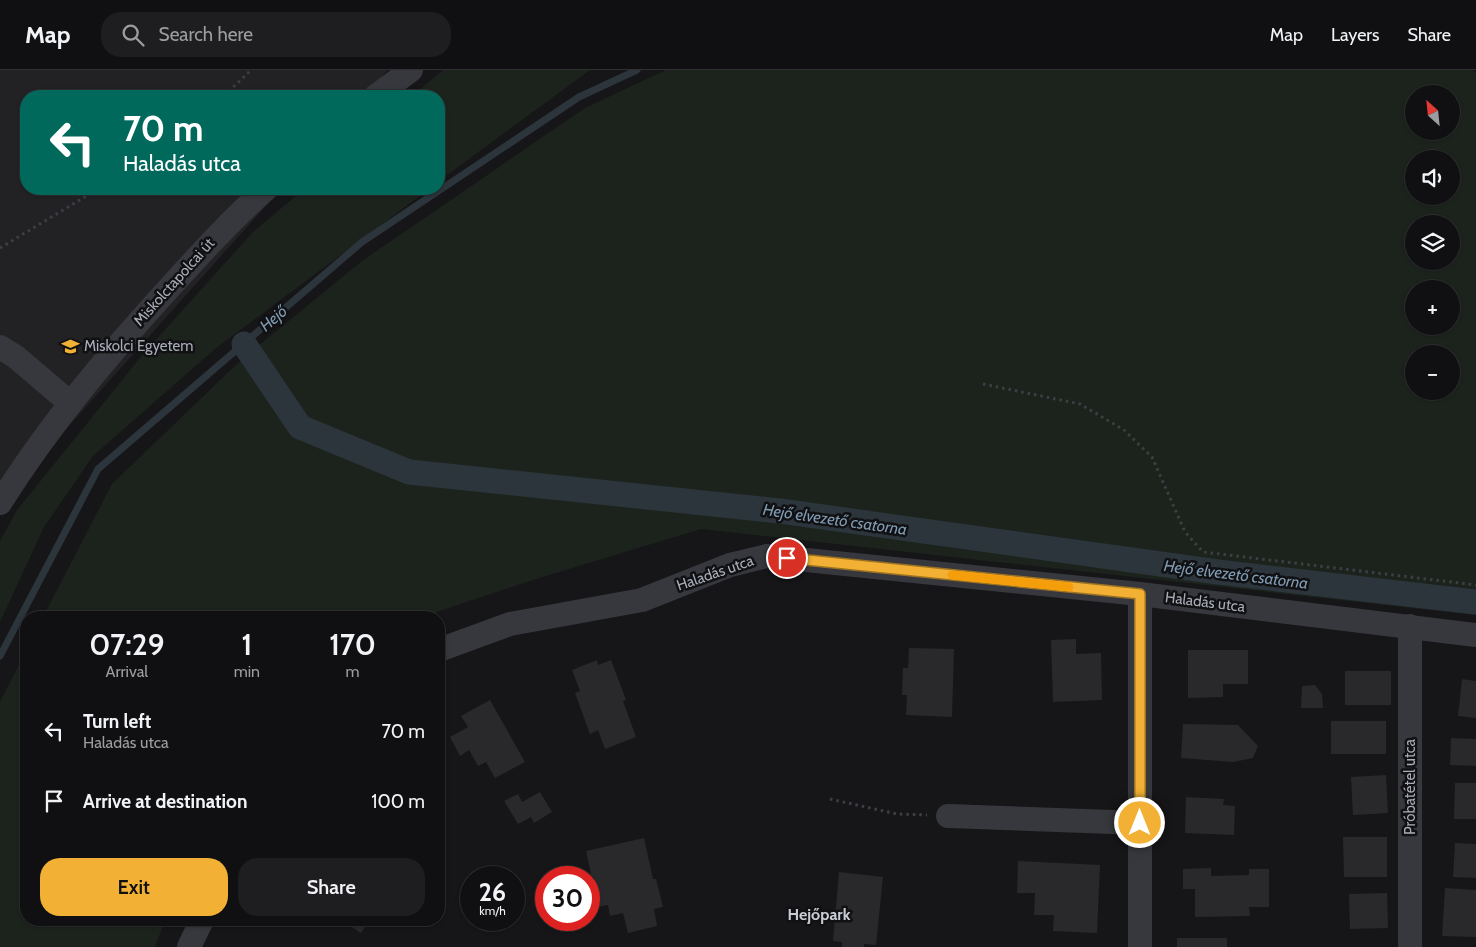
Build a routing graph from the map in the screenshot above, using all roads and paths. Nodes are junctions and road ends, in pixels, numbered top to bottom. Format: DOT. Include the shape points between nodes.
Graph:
graph roads {
  1 [pos="251,70"];
  2 [pos="411,70"];
  3 [pos="230,90"];
  4 [pos="384,90"];
  5 [pos="88,195"];
  6 [pos="259,195"];
  7 [pos="0,248"];
  8 [pos="0,347"];
  9 [pos="983,384"];
  10 [pos="70,403"];
  11 [pos="0,503"];
  12 [pos="1476,584"];
  13 [pos="1140,594"];
  14 [pos="1410,626"];
  15 [pos="1476,635"];
  16 [pos="445,648"];
  17 [pos="830,799"];
  18 [pos="948,816"];
  19 [pos="1140,823"];
  20 [pos="199,926"];
  21 [pos="189,947"];
  22 [pos="1140,947"];
  23 [pos="1413,947"];
  1 -- 3 [label="path"];
  2 -- 4 [label="street"];
  5 -- 7 [label="path"];
  6 -- 10 [label="street, Miskolctapolcai út" via="232,219 148,310"];
  8 -- 10 [label="street"];
  9 -- 12 [label="path" via="1080,404 1124,430 1152,457 1185,532 1203,552"];
  10 -- 11 [label="street, Miskolctapolcai út"];
  13 -- 14 [label="street, Haladás utca"];
  13 -- 16 [label="street, Haladás utca" via="767,556 730,565 642,600 510,624"];
  13 -- 19 [label="street"];
  14 -- 15 [label="street, Haladás utca"];
  14 -- 23 [label="street, Próbatétel utca"];
  17 -- 18 [label="path" via="897,814"];
  18 -- 19 [label="street"];
  19 -- 22 [label="street"];
  20 -- 21 [label="street"];
}
